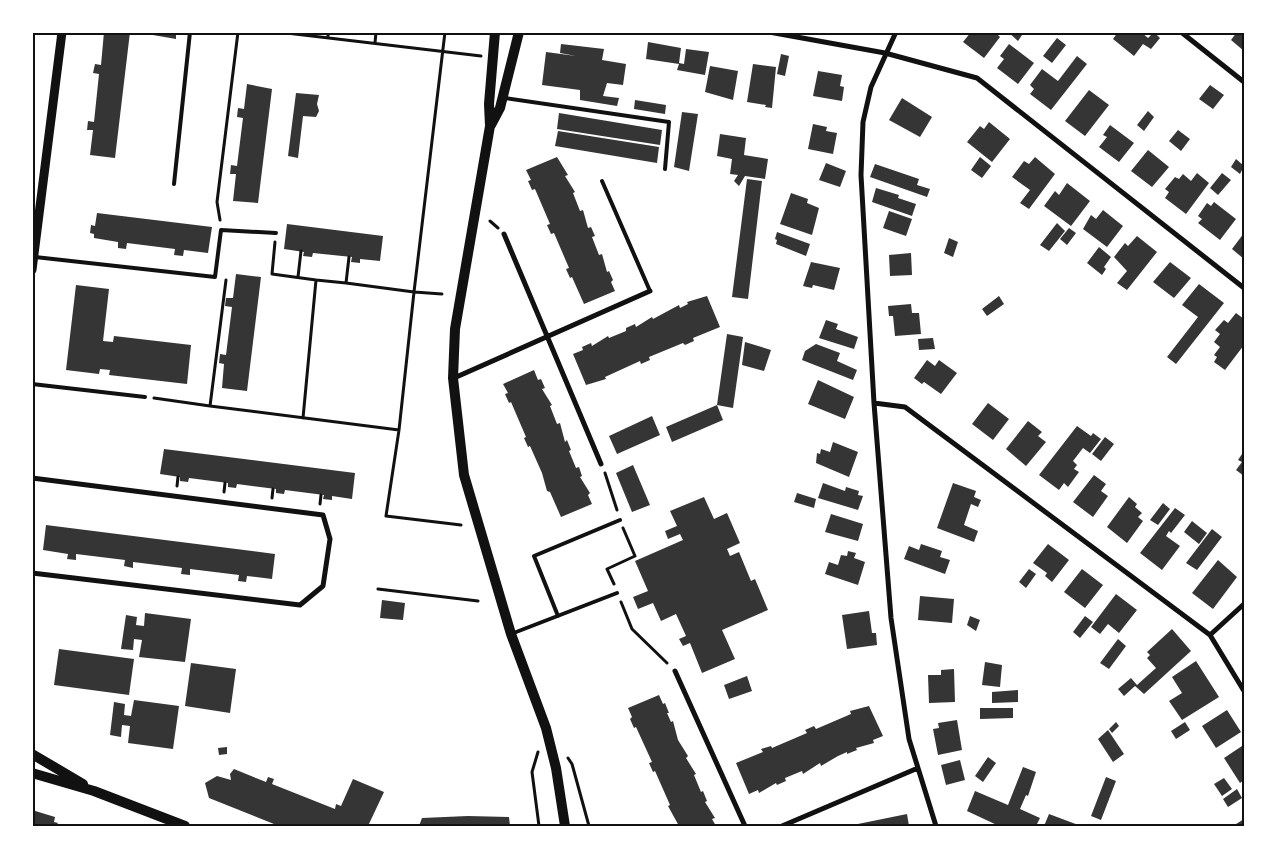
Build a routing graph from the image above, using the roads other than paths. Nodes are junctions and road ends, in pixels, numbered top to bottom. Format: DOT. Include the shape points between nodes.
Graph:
graph roads {
  1 [pos="62,32"];
  2 [pos="190,32"];
  3 [pos="496,32"];
  4 [pos="519,32"];
  5 [pos="769,32"];
  6 [pos="896,32"];
  7 [pos="1181,32"];
  8 [pos="885,53"];
  9 [pos="1244,82"];
  10 [pos="502,98"];
  11 [pos="490,126"];
  12 [pos="665,169"];
  13 [pos="602,181"];
  14 [pos="174,184"];
  15 [pos="276,233"];
  16 [pos="504,234"];
  17 [pos="35,258"];
  18 [pos="32,270"];
  19 [pos="1244,288"];
  20 [pos="650,291"];
  21 [pos="548,337"];
  22 [pos="454,378"];
  23 [pos="32,384"];
  24 [pos="145,397"];
  25 [pos="874,403"];
  26 [pos="601,464"];
  27 [pos="32,478"];
  28 [pos="620,520"];
  29 [pos="32,573"];
  30 [pos="618,593"];
  31 [pos="1244,604"];
  32 [pos="558,616"];
  33 [pos="511,634"];
  34 [pos="1210,635"];
  35 [pos="675,671"];
  36 [pos="1244,691"];
  37 [pos="32,754"];
  38 [pos="918,768"];
  39 [pos="32,773"];
  40 [pos="94,791"];
  41 [pos="185,826"];
  42 [pos="565,826"];
  43 [pos="745,826"];
  44 [pos="782,826"];
  45 [pos="936,826"];
  1 -- 17 [label="street"];
  2 -- 14 [label="lane"];
  3 -- 11 [label="main road"];
  4 -- 10 [label="main road"];
  5 -- 8 [label="street"];
  6 -- 8 [label="street"];
  7 -- 9 [label="street"];
  8 -- 19 [label="street" via="977,78"];
  8 -- 25 [label="street" via="871,87 863,122 861,175"];
  10 -- 11 [label="main road"];
  10 -- 12 [label="lane" via="669,122"];
  11 -- 22 [label="main road" via="455,329"];
  13 -- 20 [label="lane"];
  15 -- 17 [label="lane" via="221,230 215,277"];
  16 -- 21 [label="street"];
  17 -- 18 [label="street"];
  20 -- 21 [label="street"];
  21 -- 22 [label="street"];
  21 -- 26 [label="street"];
  22 -- 33 [label="main road" via="464,475"];
  23 -- 24 [label="lane"];
  25 -- 34 [label="street" via="905,407"];
  25 -- 38 [label="street" via="892,618 909,739"];
  27 -- 29 [label="street" via="323,515 330,539 323,586 300,604"];
  28 -- 32 [label="lane" via="534,556"];
  30 -- 32 [label="lane"];
  31 -- 34 [label="street"];
  32 -- 33 [label="lane"];
  33 -- 42 [label="main road" via="546,728"];
  34 -- 36 [label="street"];
  35 -- 43 [label="street"];
  37 -- 40 [label="main road"];
  38 -- 44 [label="street"];
  38 -- 45 [label="street"];
  39 -- 40 [label="main road"];
  40 -- 41 [label="main road"];
}
